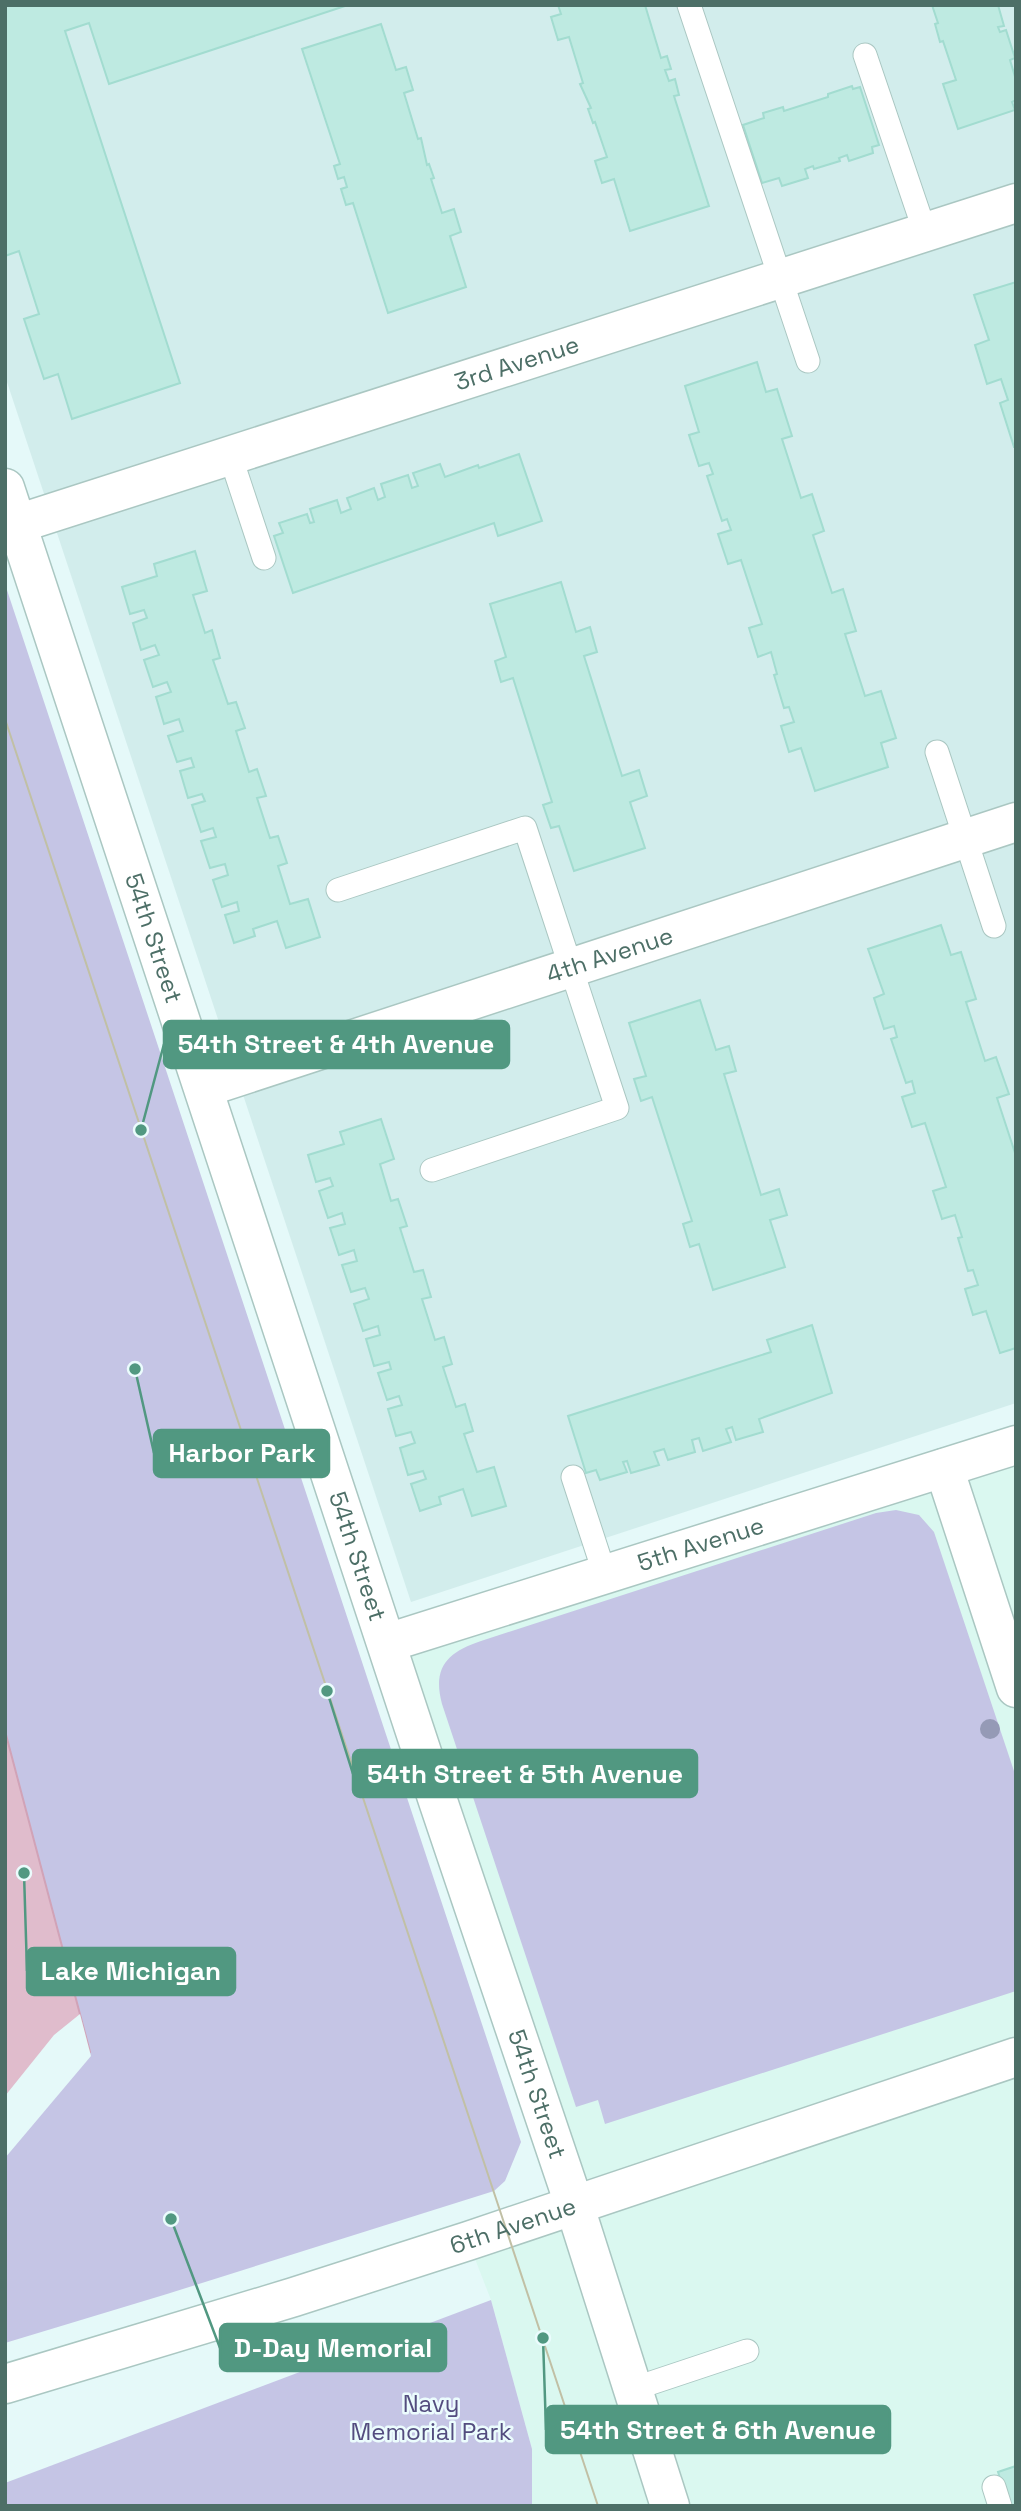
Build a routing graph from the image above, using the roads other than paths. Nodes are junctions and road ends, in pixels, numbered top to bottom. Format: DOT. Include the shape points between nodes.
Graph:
graph roads {
  1 [pos="689,5"];
  2 [pos="865,55"];
  3 [pos="1016,203"];
  4 [pos="925,232"];
  5 [pos="779,279"];
  6 [pos="808,361"];
  7 [pos="230,455"];
  8 [pos="11,506"];
  9 [pos="264,558"];
  10 [pos="937,752"];
  11 [pos="1016,822"];
  12 [pos="966,839"];
  13 [pos="338,890"];
  14 [pos="994,926"];
  15 [pos="571,968"];
  16 [pos="204,1088"];
  17 [pos="432,1170"];
  18 [pos="1016,1445"];
  19 [pos="944,1468"];
  20 [pos="573,1478"];
  21 [pos="605,1575"];
  22 [pos="387,1643"];
  23 [pos="1016,1688"];
  24 [pos="1016,2057"];
  25 [pos="574,2204"];
  26 [pos="747,2351"];
  27 [pos="5,2384"];
  28 [pos="633,2389"];
  29 [pos="670,2506"];
  1 -- 5 [label="lane"];
  2 -- 4 [label="lane"];
  3 -- 4 [label="street, 3rd Avenue"];
  4 -- 5 [label="street, 3rd Avenue"];
  5 -- 6 [label="lane"];
  5 -- 7 [label="street, 3rd Avenue"];
  7 -- 8 [label="street, 3rd Avenue"];
  7 -- 9 [label="lane"];
  8 -- 16 [label="street, 54th Street"];
  10 -- 12 [label="lane"];
  11 -- 12 [label="street, 4th Avenue"];
  12 -- 14 [label="lane"];
  12 -- 15 [label="street, 4th Avenue"];
  13 -- 15 [label="lane" via="525,828"];
  15 -- 16 [label="street, 4th Avenue"];
  15 -- 17 [label="lane" via="617,1108"];
  16 -- 22 [label="street, 54th Street"];
  18 -- 19 [label="street, 5th Avenue"];
  19 -- 21 [label="street, 5th Avenue"];
  19 -- 23 [label="street"];
  20 -- 21 [label="lane"];
  21 -- 22 [label="street, 5th Avenue"];
  22 -- 25 [label="street, 54th Street"];
  24 -- 25 [label="street, 6th Avenue"];
  25 -- 27 [label="street, 6th Avenue" via="294,2297"];
  25 -- 28 [label="street, 54th Street"];
  26 -- 28 [label="lane"];
  28 -- 29 [label="street, 54th Street"];
}
